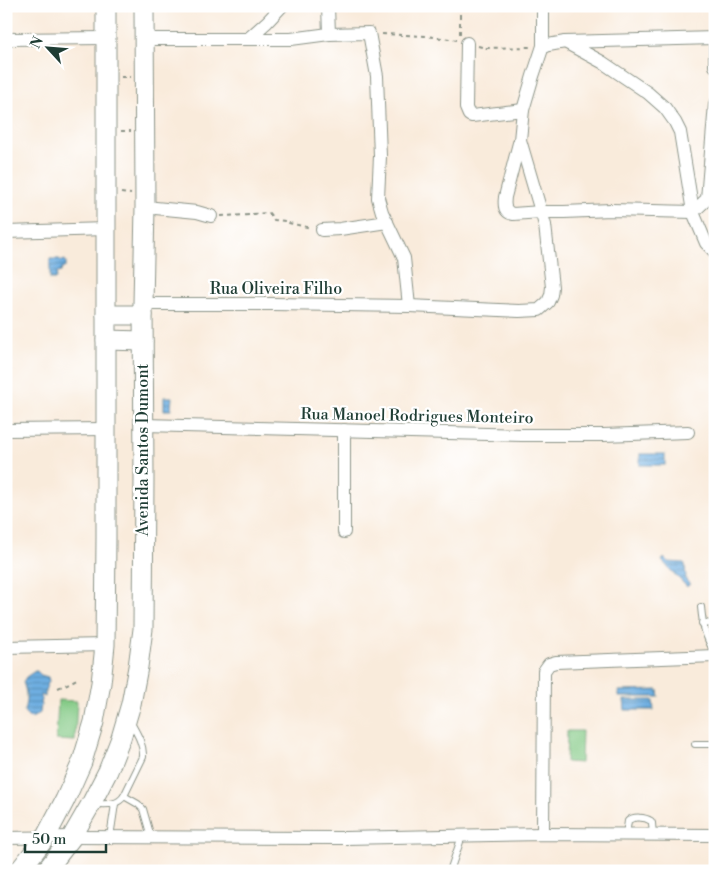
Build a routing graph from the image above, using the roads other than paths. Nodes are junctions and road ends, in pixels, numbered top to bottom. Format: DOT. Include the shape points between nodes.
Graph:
graph roads {
  1 [pos="106,6"];
  2 [pos="144,6"];
  3 [pos="282,6"];
  4 [pos="328,6"];
  5 [pos="543,6"];
  6 [pos="329,34"];
  7 [pos="715,37"];
  8 [pos="106,38"];
  9 [pos="6,39"];
  10 [pos="144,39"];
  11 [pos="248,39"];
  12 [pos="463,42"];
  13 [pos="565,42"];
  14 [pos="543,46"];
  15 [pos="714,50"];
  16 [pos="715,66"];
  17 [pos="715,104"];
  18 [pos="522,110"];
  19 [pos="520,140"];
  20 [pos="144,201"];
  21 [pos="541,212"];
  22 [pos="693,212"];
  23 [pos="211,216"];
  24 [pos="386,222"];
  25 [pos="106,230"];
  26 [pos="322,230"];
  27 [pos="6,232"];
  28 [pos="715,252"];
  29 [pos="409,306"];
  30 [pos="143,310"];
  31 [pos="106,315"];
  32 [pos="106,340"];
  33 [pos="143,341"];
  34 [pos="144,425"];
  35 [pos="106,429"];
  36 [pos="6,430"];
  37 [pos="344,430"];
  38 [pos="688,432"];
  39 [pos="344,532"];
  40 [pos="701,607"];
  41 [pos="702,623"];
  42 [pos="715,624"];
  43 [pos="106,645"];
  44 [pos="6,647"];
  45 [pos="715,655"];
  46 [pos="128,715"];
  47 [pos="695,744"];
  48 [pos="715,744"];
  49 [pos="124,796"];
  50 [pos="91,804"];
  51 [pos="115,804"];
  52 [pos="543,834"];
  53 [pos="715,835"];
  54 [pos="462,836"];
  55 [pos="72,837"];
  56 [pos="110,837"];
  57 [pos="151,837"];
  58 [pos="6,838"];
  59 [pos="45,838"];
  60 [pos="19,871"];
  61 [pos="46,871"];
  62 [pos="450,871"];
  1 -- 8 [label="main road"];
  2 -- 10 [label="main road, Avenida Santos Dumont"];
  3 -- 11 [label="street"];
  4 -- 6 [label="street"];
  5 -- 14 [label="street"];
  6 -- 11 [label="street"];
  6 -- 24 [label="street" via="370,33 377,76 378,198"];
  7 -- 13 [label="street"];
  7 -- 15 [label="street"];
  8 -- 9 [label="street"];
  8 -- 25 [label="main road"];
  10 -- 11 [label="street"];
  10 -- 20 [label="main road, Avenida Santos Dumont"];
  12 -- 18 [label="street" via="468,115"];
  13 -- 14 [label="street"];
  13 -- 22 [label="street" via="602,62 665,108 680,132"];
  14 -- 18 [label="street"];
  15 -- 16 [label="street"];
  17 -- 22 [label="street" via="707,199"];
  18 -- 19 [label="street"];
  19 -- 21 [label="street, Rua Oliveira Filho"];
  19 -- 21 [label="street" via="504,204 513,214"];
  20 -- 23 [label="street"];
  20 -- 30 [label="main road, Avenida Santos Dumont"];
  21 -- 22 [label="street"];
  21 -- 29 [label="street, Rua Oliveira Filho" via="552,287 548,302 539,310"];
  22 -- 28 [label="street" via="706,243"];
  24 -- 26 [label="street"];
  24 -- 29 [label="street" via="404,258"];
  25 -- 27 [label="street"];
  25 -- 31 [label="main road"];
  29 -- 30 [label="street, Rua Oliveira Filho" via="273,304"];
  30 -- 31 [label="main road"];
  30 -- 33 [label="main road, Avenida Santos Dumont"];
  31 -- 32 [label="main road"];
  32 -- 33 [label="main road"];
  32 -- 35 [label="main road"];
  33 -- 34 [label="main road, Avenida Santos Dumont"];
  34 -- 37 [label="street, Rua Manoel Rodrigues Monteiro"];
  34 -- 46 [label="main road, Avenida Santos Dumont" via="143,629"];
  35 -- 36 [label="street"];
  35 -- 43 [label="main road"];
  37 -- 38 [label="street, Rua Manoel Rodrigues Monteiro" via="603,436"];
  37 -- 39 [label="street"];
  40 -- 41 [label="lane"];
  41 -- 42 [label="lane"];
  41 -- 45 [label="lane"];
  43 -- 44 [label="street"];
  43 -- 59 [label="main road" via="94,722 82,762"];
  45 -- 52 [label="street" via="556,662 547,666 543,689"];
  46 -- 49 [label="lane" via="143,757"];
  46 -- 50 [label="main road, Avenida Santos Dumont"];
  47 -- 48 [label="lane"];
  49 -- 51 [label="lane"];
  49 -- 57 [label="lane" via="143,809"];
  50 -- 51 [label="lane"];
  50 -- 55 [label="main road, Avenida Santos Dumont"];
  51 -- 56 [label="lane"];
  52 -- 53 [label="street"];
  52 -- 54 [label="street"];
  54 -- 57 [label="street"];
  54 -- 62 [label="lane"];
  55 -- 56 [label="street"];
  55 -- 59 [label="street"];
  55 -- 61 [label="main road, Avenida Santos Dumont"];
  56 -- 57 [label="street"];
  58 -- 59 [label="street"];
  59 -- 60 [label="main road"];
}
